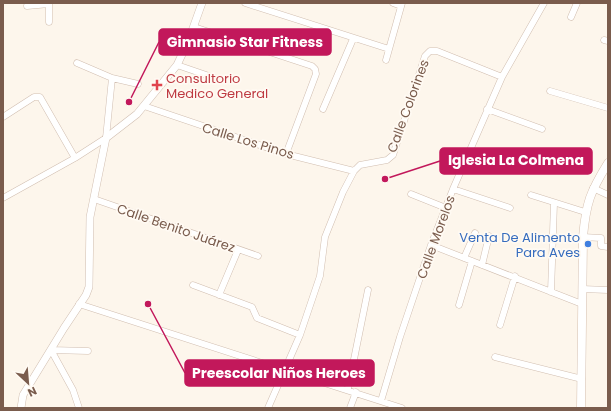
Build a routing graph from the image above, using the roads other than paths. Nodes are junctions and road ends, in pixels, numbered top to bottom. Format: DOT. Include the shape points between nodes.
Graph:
graph roads {
  1 [pos="202,3"];
  2 [pos="244,3"];
  3 [pos="393,3"];
  4 [pos="544,3"];
  5 [pos="576,3"];
  6 [pos="49,4"];
  7 [pos="402,5"];
  8 [pos="27,6"];
  9 [pos="571,17"];
  10 [pos="49,22"];
  11 [pos="194,27"];
  12 [pos="353,39"];
  13 [pos="389,49"];
  14 [pos="386,60"];
  15 [pos="77,63"];
  16 [pos="177,65"];
  17 [pos="502,77"];
  18 [pos="112,78"];
  19 [pos="215,78"];
  20 [pos="138,84"];
  21 [pos="550,91"];
  22 [pos="144,106"];
  23 [pos="608,108"];
  24 [pos="323,109"];
  25 [pos="488,109"];
  26 [pos="3,117"];
  27 [pos="542,129"];
  28 [pos="106,138"];
  29 [pos="286,154"];
  30 [pos="75,158"];
  31 [pos="608,163"];
  32 [pos="354,171"];
  33 [pos="593,188"];
  34 [pos="453,189"];
  35 [pos="412,194"];
  36 [pos="608,194"];
  37 [pos="531,196"];
  38 [pos="3,198"];
  39 [pos="94,199"];
  40 [pos="554,203"];
  41 [pos="446,208"];
  42 [pos="510,208"];
  43 [pos="585,212"];
  44 [pos="475,233"];
  45 [pos="490,236"];
  46 [pos="583,238"];
  47 [pos="432,245"];
  48 [pos="608,247"];
  49 [pos="238,250"];
  50 [pos="258,256"];
  51 [pos="464,258"];
  52 [pos="472,261"];
  53 [pos="482,265"];
  54 [pos="515,276"];
  55 [pos="193,285"];
  56 [pos="582,288"];
  57 [pos="368,290"];
  58 [pos="608,290"];
  59 [pos="551,292"];
  60 [pos="218,295"];
  61 [pos="79,304"];
  62 [pos="582,304"];
  63 [pos="459,305"];
  64 [pos="500,325"];
  65 [pos="300,335"];
  66 [pos="51,350"];
  67 [pos="88,351"];
  68 [pos="495,357"];
  69 [pos="284,370"];
  70 [pos="582,379"];
  71 [pos="348,390"];
  72 [pos="356,392"];
  73 [pos="381,401"];
  74 [pos="21,408"];
  75 [pos="79,408"];
  76 [pos="268,408"];
  77 [pos="350,408"];
  78 [pos="402,408"];
  79 [pos="581,408"];
  1 -- 11 [label="street"];
  2 -- 12 [label="street"];
  3 -- 7 [label="street"];
  4 -- 17 [label="street, Calle Morelos"];
  5 -- 9 [label="street"];
  6 -- 8 [label="street"];
  6 -- 10 [label="street"];
  7 -- 13 [label="street"];
  11 -- 16 [label="street"];
  11 -- 29 [label="street" via="315,69 316,74"];
  12 -- 13 [label="street"];
  12 -- 24 [label="street"];
  13 -- 14 [label="street"];
  15 -- 18 [label="street"];
  16 -- 19 [label="street"];
  16 -- 22 [label="street"];
  17 -- 25 [label="street, Calle Morelos"];
  17 -- 32 [label="street, Calle Colorines" via="437,51 430,51 421,64 413,97 393,155 387,160 360,165"];
  18 -- 20 [label="street"];
  18 -- 28 [label="street"];
  21 -- 23 [label="street"];
  22 -- 28 [label="street"];
  22 -- 29 [label="street, Calle Los Pinos"];
  25 -- 27 [label="street"];
  25 -- 34 [label="street, Calle Morelos"];
  26 -- 30 [label="street" via="34,97 40,97"];
  28 -- 30 [label="street"];
  28 -- 39 [label="street"];
  29 -- 32 [label="street, Calle Los Pinos"];
  30 -- 38 [label="street"];
  31 -- 33 [label="main road"];
  32 -- 65 [label="street" via="325,237 320,276"];
  33 -- 36 [label="street"];
  33 -- 43 [label="main road"];
  34 -- 41 [label="street, Calle Morelos"];
  34 -- 42 [label="street"];
  35 -- 41 [label="street"];
  37 -- 40 [label="street"];
  39 -- 49 [label="street, Calle Benito Juárez"];
  39 -- 61 [label="street" via="89,230 89,287"];
  40 -- 43 [label="street"];
  40 -- 59 [label="street"];
  41 -- 47 [label="street, Calle Morelos"];
  43 -- 46 [label="main road"];
  44 -- 51 [label="street"];
  45 -- 53 [label="street"];
  46 -- 48 [label="street" via="601,238 601,246"];
  46 -- 56 [label="main road"];
  47 -- 51 [label="street"];
  47 -- 73 [label="street, Calle Morelos"];
  49 -- 50 [label="street, Calle Benito Juárez"];
  49 -- 60 [label="street"];
  51 -- 52 [label="street"];
  52 -- 53 [label="street"];
  52 -- 63 [label="street"];
  53 -- 54 [label="street"];
  54 -- 59 [label="street"];
  54 -- 64 [label="street"];
  55 -- 60 [label="street"];
  56 -- 58 [label="street"];
  56 -- 62 [label="main road"];
  57 -- 71 [label="street"];
  59 -- 62 [label="street"];
  60 -- 65 [label="street" via="252,307 257,318"];
  61 -- 66 [label="street"];
  61 -- 69 [label="street"];
  62 -- 70 [label="main road"];
  65 -- 69 [label="street"];
  66 -- 67 [label="street"];
  66 -- 74 [label="street" via="23,396"];
  66 -- 75 [label="street" via="73,390"];
  68 -- 70 [label="street"];
  69 -- 71 [label="street"];
  69 -- 76 [label="street"];
  70 -- 79 [label="main road"];
  71 -- 72 [label="street"];
  72 -- 73 [label="street"];
  72 -- 77 [label="street"];
  73 -- 78 [label="street"];
}
